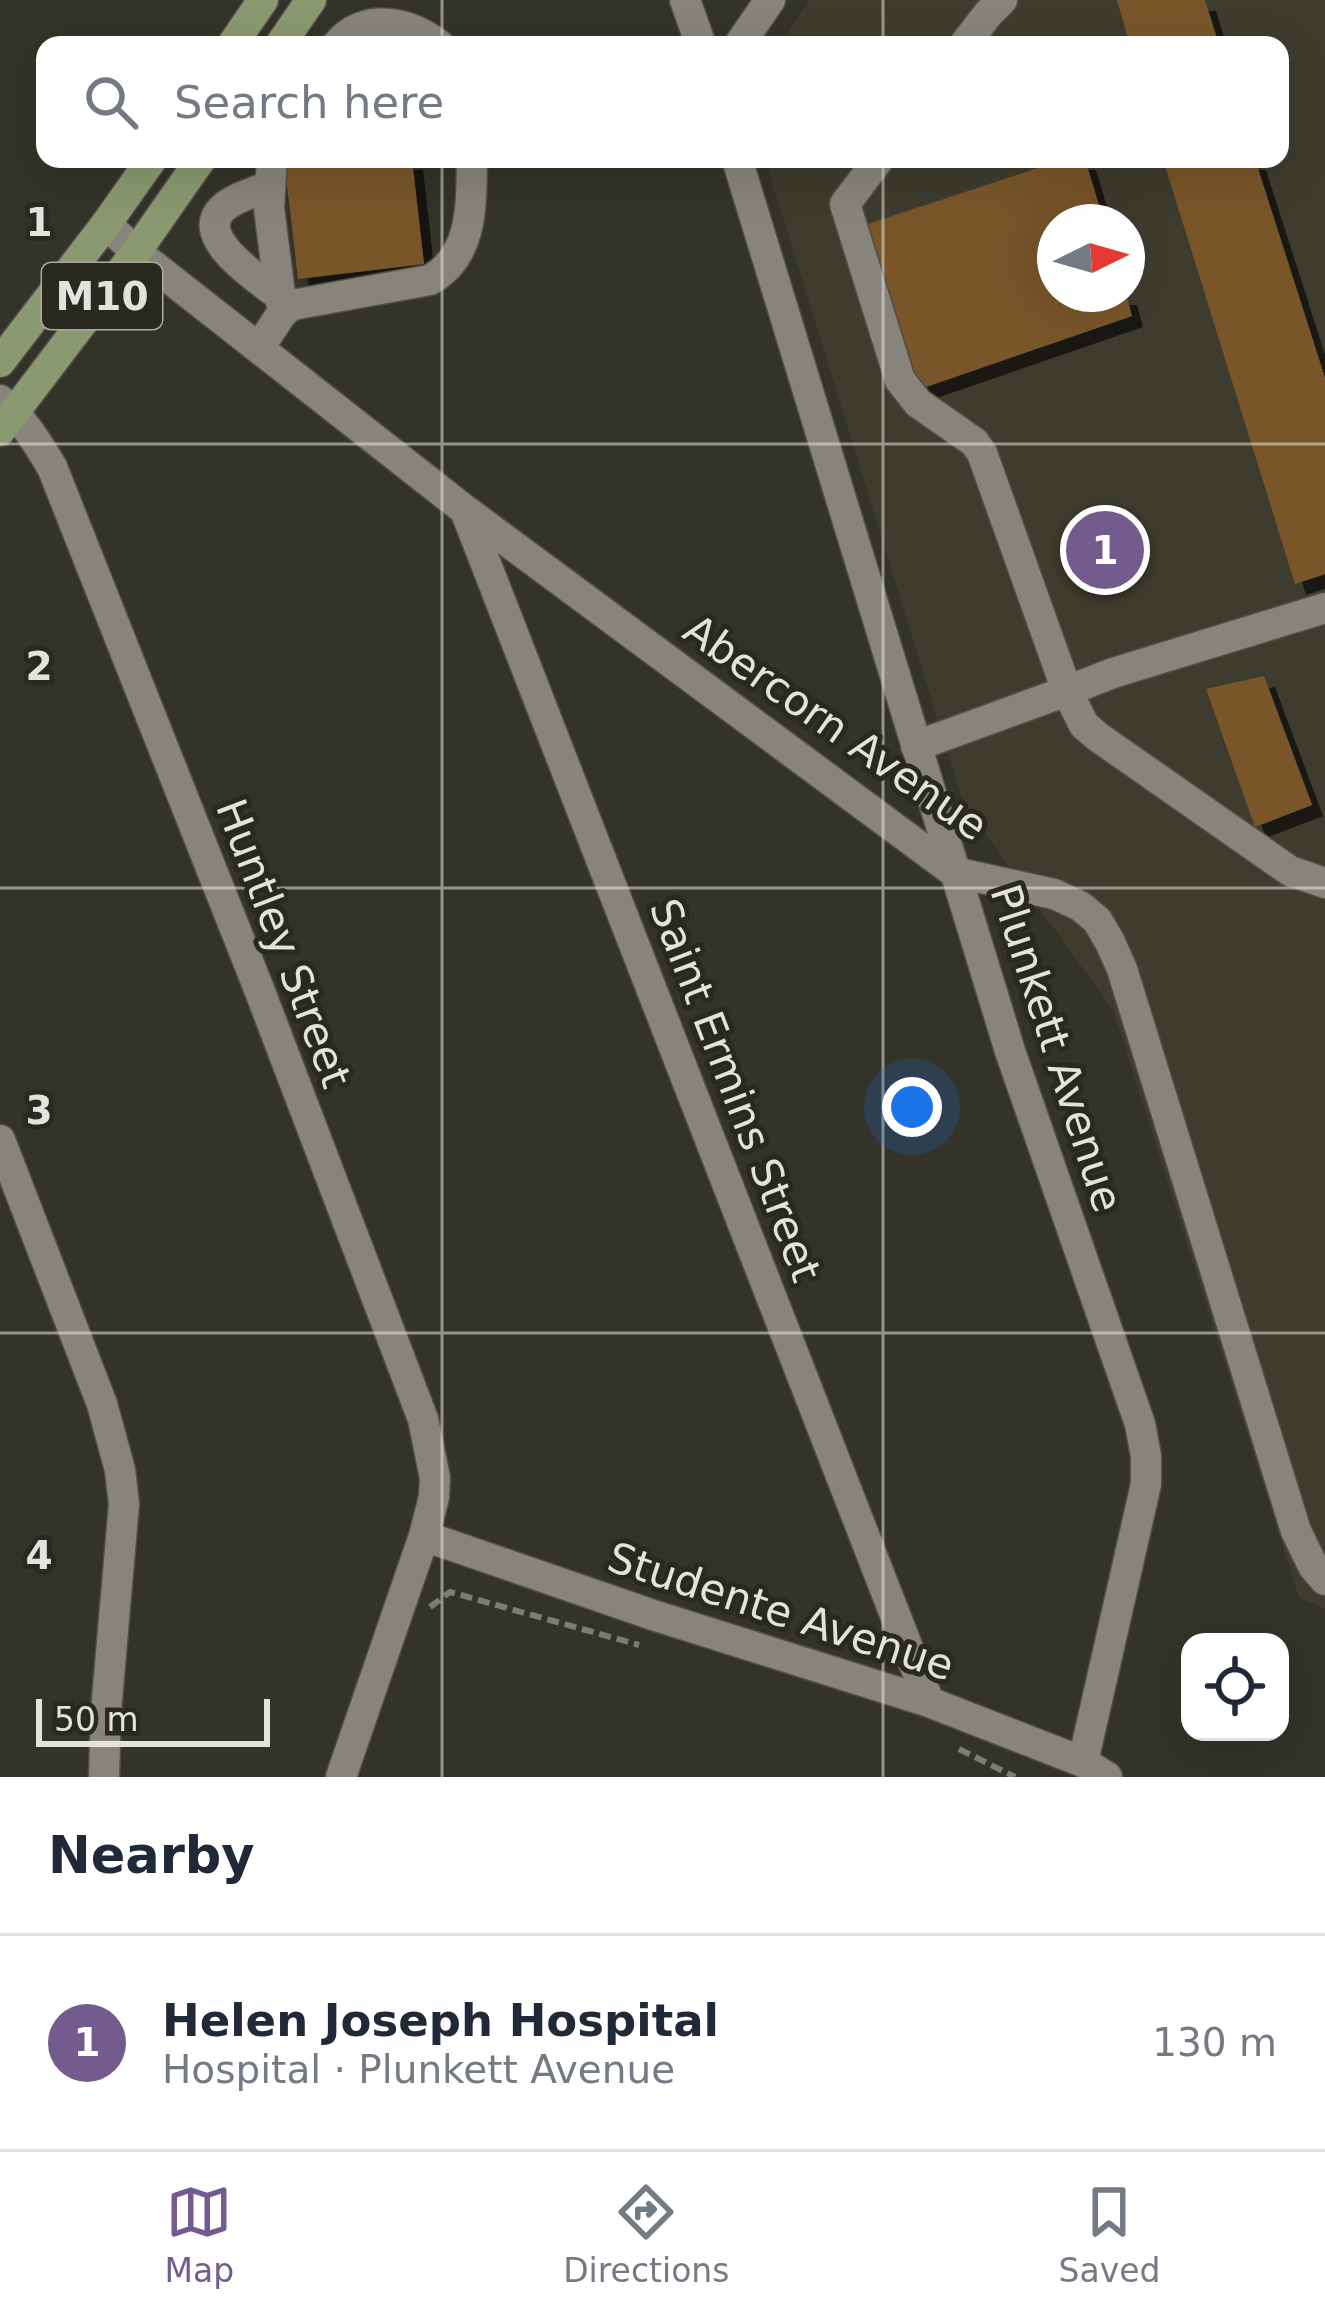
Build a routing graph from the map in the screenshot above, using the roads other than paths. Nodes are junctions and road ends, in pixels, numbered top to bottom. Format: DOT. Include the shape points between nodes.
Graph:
graph roads {
  1 [pos="263,0"];
  2 [pos="311,0"];
  3 [pos="685,0"];
  4 [pos="770,0"];
  5 [pos="1002,0"];
  6 [pos="238,36"];
  7 [pos="286,36"];
  8 [pos="344,36"];
  9 [pos="425,36"];
  10 [pos="697,36"];
  11 [pos="745,36"];
  12 [pos="971,36"];
  13 [pos="146,168"];
  14 [pos="194,168"];
  15 [pos="471,168"];
  16 [pos="740,168"];
  17 [pos="872,168"];
  18 [pos="270,173"];
  19 [pos="106,224"];
  20 [pos="136,252"];
  21 [pos="281,304"];
  22 [pos="259,348"];
  23 [pos="0,362"];
  24 [pos="5,414"];
  25 [pos="465,510"];
  26 [pos="1325,608"];
  27 [pos="1066,691"];
  28 [pos="916,746"];
  29 [pos="954,872"];
  30 [pos="1325,883"];
  31 [pos="0,1140"];
  32 [pos="424,1536"];
  33 [pos="1325,1580"];
  34 [pos="929,1702"];
  35 [pos="1095,1770"];
  36 [pos="104,1777"];
  37 [pos="341,1777"];
  1 -- 6 [label="main road"];
  2 -- 7 [label="main road"];
  3 -- 10 [label="street"];
  4 -- 11 [label="street"];
  5 -- 12 [label="street"];
  8 -- 9 [label="street" via="376,22"];
  13 -- 19 [label="main road, M10"];
  14 -- 20 [label="main road, M10"];
  15 -- 21 [label="street" via="464,241 443,272"];
  16 -- 28 [label="street, Plunkett Avenue"];
  17 -- 27 [label="street" via="845,204 900,380 982,453"];
  18 -- 21 [label="street"];
  18 -- 21 [label="street" via="220,211 214,230"];
  19 -- 20 [label="street, Abercorn Avenue"];
  19 -- 23 [label="main road, M10"];
  20 -- 22 [label="street, Abercorn Avenue"];
  20 -- 24 [label="main road, M10"];
  21 -- 22 [label="street"];
  22 -- 25 [label="street, Abercorn Avenue"];
  24 -- 32 [label="street, Huntley Street" via="52,467 423,1419 435,1478"];
  25 -- 29 [label="street, Abercorn Avenue"];
  25 -- 34 [label="street, Saint Ermins Street"];
  26 -- 27 [label="street"];
  27 -- 28 [label="street"];
  27 -- 30 [label="street" via="1098,737 1290,871"];
  28 -- 29 [label="street, Plunkett Avenue"];
  29 -- 33 [label="street, Abercorn Avenue" via="1054,894 1080,906 1110,942 1296,1531"];
  29 -- 35 [label="street, Plunkett Avenue" via="1146,1456"];
  31 -- 36 [label="street" via="120,1470"];
  32 -- 34 [label="street, Studente Avenue"];
  32 -- 37 [label="street, Huntley Street"];
  34 -- 35 [label="street, Studente Avenue"];
}
